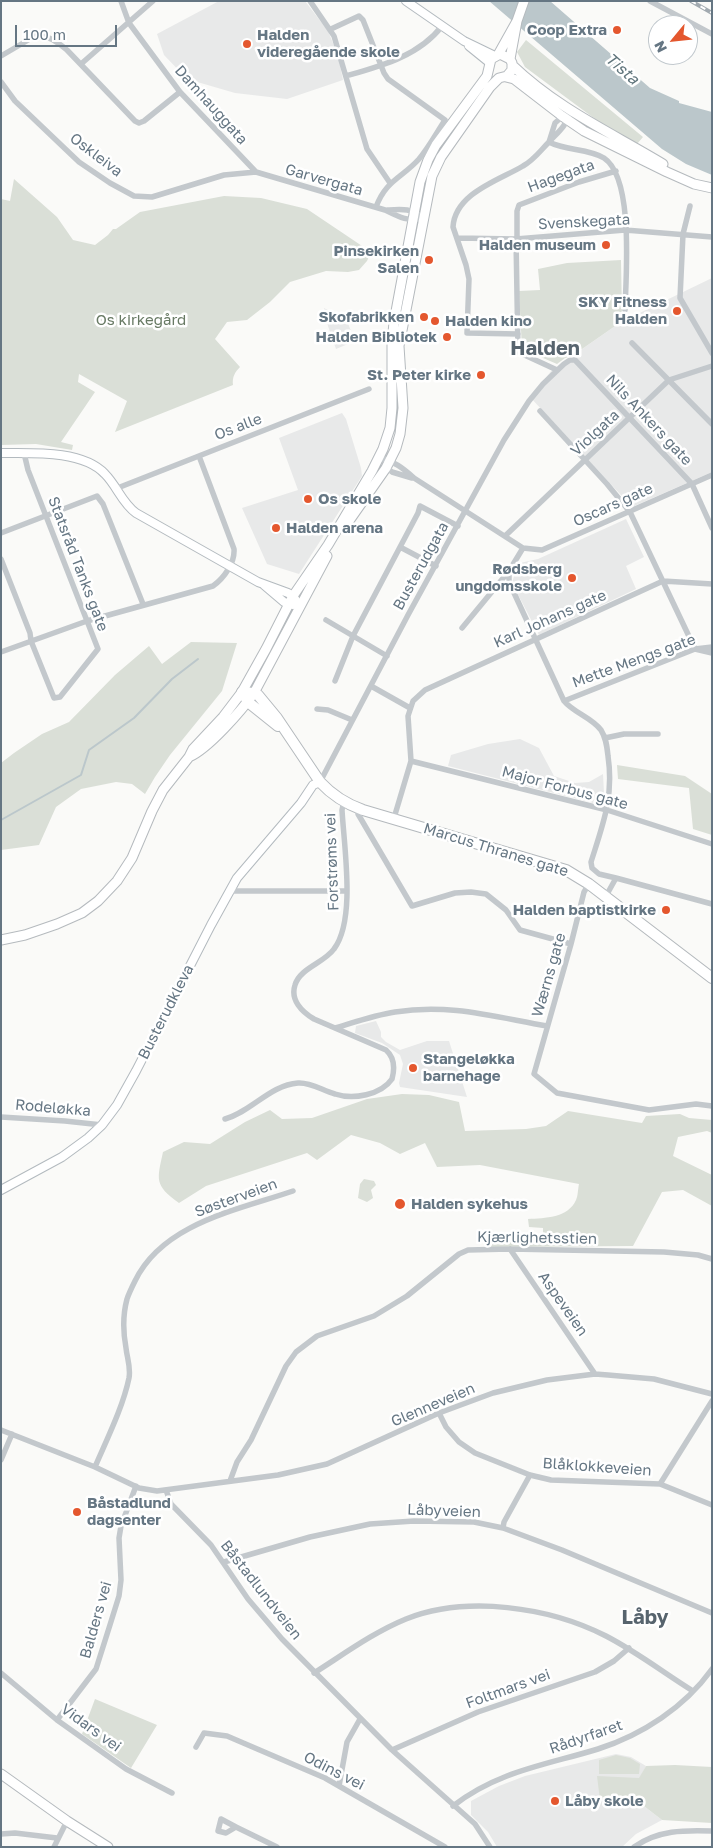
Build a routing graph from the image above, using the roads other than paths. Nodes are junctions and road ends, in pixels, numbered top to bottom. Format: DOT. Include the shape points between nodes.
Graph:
graph roads {
  1 [pos="121,1"];
  2 [pos="153,1"];
  3 [pos="310,1"];
  4 [pos="406,1"];
  5 [pos="524,1"];
  6 [pos="650,1"];
  7 [pos="129,23"];
  8 [pos="442,26"];
  9 [pos="329,27"];
  10 [pos="513,32"];
  11 [pos="712,34"];
  12 [pos="1,56"];
  13 [pos="493,61"];
  14 [pos="511,62"];
  15 [pos="81,64"];
  16 [pos="381,66"];
  17 [pos="346,76"];
  18 [pos="502,77"];
  19 [pos="1,82"];
  20 [pos="180,92"];
  21 [pos="566,116"];
  22 [pos="549,142"];
  23 [pos="616,171"];
  24 [pos="256,172"];
  25 [pos="390,183"];
  26 [pos="707,186"];
  27 [pos="690,206"];
  28 [pos="376,208"];
  29 [pos="385,210"];
  30 [pos="415,211"];
  31 [pos="423,218"];
  32 [pos="413,221"];
  33 [pos="626,230"];
  34 [pos="684,234"];
  35 [pos="712,237"];
  36 [pos="457,238"];
  37 [pos="516,239"];
  38 [pos="625,310"];
  39 [pos="518,334"];
  40 [pos="632,343"];
  41 [pos="712,353"];
  42 [pos="575,360"];
  43 [pos="712,366"];
  44 [pos="557,370"];
  45 [pos="669,380"];
  46 [pos="369,389"];
  47 [pos="540,411"];
  48 [pos="630,417"];
  49 [pos="712,424"];
  50 [pos="1,453"];
  51 [pos="24,453"];
  52 [pos="199,456"];
  53 [pos="379,458"];
  54 [pos="585,460"];
  55 [pos="388,464"];
  56 [pos="712,475"];
  57 [pos="692,484"];
  58 [pos="115,488"];
  59 [pos="465,512"];
  60 [pos="630,512"];
  61 [pos="46,516"];
  62 [pos="458,526"];
  63 [pos="712,528"];
  64 [pos="1,533"];
  65 [pos="505,536"];
  66 [pos="400,547"];
  67 [pos="523,548"];
  68 [pos="1,560"];
  69 [pos="230,566"];
  70 [pos="436,566"];
  71 [pos="509,571"];
  72 [pos="663,581"];
  73 [pos="712,584"];
  74 [pos="291,600"];
  75 [pos="143,604"];
  76 [pos="300,606"];
  77 [pos="326,620"];
  78 [pos="87,621"];
  79 [pos="462,628"];
  80 [pos="353,636"];
  81 [pos="536,639"];
  82 [pos="31,641"];
  83 [pos="712,647"];
  84 [pos="695,649"];
  85 [pos="1,652"];
  86 [pos="712,653"];
  87 [pos="387,656"];
  88 [pos="335,681"];
  89 [pos="371,686"];
  90 [pos="242,692"];
  91 [pos="254,693"];
  92 [pos="564,701"];
  93 [pos="248,702"];
  94 [pos="410,708"];
  95 [pos="317,709"];
  96 [pos="352,720"];
  97 [pos="284,731"];
  98 [pos="658,734"];
  99 [pos="605,738"];
  100 [pos="189,758"];
  101 [pos="411,761"];
  102 [pos="320,782"];
  103 [pos="344,801"];
  104 [pos="358,808"];
  105 [pos="607,810"];
  106 [pos="394,818"];
  107 [pos="712,844"];
  108 [pos="616,878"];
  109 [pos="589,884"];
  110 [pos="229,891"];
  111 [pos="347,891"];
  112 [pos="606,896"];
  113 [pos="712,904"];
  114 [pos="1,940"];
  115 [pos="571,944"];
  116 [pos="712,978"];
  117 [pos="547,1026"];
  118 [pos="335,1028"];
  119 [pos="712,1106"];
  120 [pos="1,1117"];
  121 [pos="225,1119"];
  122 [pos="102,1125"];
  123 [pos="1,1190"];
  124 [pos="293,1191"];
  125 [pos="510,1249"];
  126 [pos="712,1259"];
  127 [pos="595,1374"];
  128 [pos="712,1394"];
  129 [pos="712,1400"];
  130 [pos="439,1413"];
  131 [pos="1,1430"];
  132 [pos="12,1434"];
  133 [pos="1,1460"];
  134 [pos="95,1467"];
  135 [pos="530,1475"];
  136 [pos="230,1481"];
  137 [pos="660,1484"];
  138 [pos="136,1486"];
  139 [pos="166,1490"];
  140 [pos="712,1504"];
  141 [pos="502,1528"];
  142 [pos="224,1562"];
  143 [pos="712,1614"];
  144 [pos="629,1648"];
  145 [pos="712,1669"];
  146 [pos="314,1673"];
  147 [pos="1,1674"];
  148 [pos="693,1691"];
  149 [pos="360,1719"];
  150 [pos="57,1720"];
  151 [pos="196,1747"];
  152 [pos="392,1750"];
  153 [pos="1,1774"];
  154 [pos="339,1786"];
  155 [pos="172,1793"];
  156 [pos="453,1806"];
  157 [pos="67,1821"];
  158 [pos="236,1827"];
  159 [pos="712,1831"];
  160 [pos="1,1834"];
  161 [pos="57,1838"];
  162 [pos="54,1847"];
  163 [pos="108,1847"];
  164 [pos="277,1847"];
  165 [pos="445,1847"];
  166 [pos="490,1847"];
  167 [pos="634,1847"];
  1 -- 7 [label="street, Damhauggata"];
  2 -- 7 [label="street"];
  3 -- 9 [label="street"];
  4 -- 8 [label="street"];
  5 -- 10 [label="main road"];
  6 -- 11 [label="street"];
  7 -- 15 [label="street"];
  7 -- 20 [label="street, Damhauggata"];
  8 -- 13 [label="street"];
  8 -- 16 [label="street" via="403,58"];
  9 -- 16 [label="street" via="359,16"];
  9 -- 17 [label="street"];
  10 -- 13 [label="main road"];
  10 -- 14 [label="main road"];
  12 -- 15 [label="street" via="39,35 60,44"];
  13 -- 14 [label="main road" via="504,55"];
  13 -- 18 [label="main road" via="493,74"];
  13 -- 30 [label="main road" via="487,76 428,160"];
  14 -- 18 [label="main road" via="511,72"];
  14 -- 21 [label="main road"];
  15 -- 20 [label="street" via="135,122 142,123"];
  16 -- 17 [label="street"];
  16 -- 25 [label="street" via="388,79 445,120 419,159"];
  17 -- 25 [label="street" via="368,149"];
  18 -- 21 [label="main road" via="514,80"];
  18 -- 31 [label="main road" via="490,86 438,161"];
  19 -- 24 [label="street, Oskleiva" via="15,101 79,162 134,196 152,197 224,175"];
  20 -- 24 [label="street, Damhauggata"];
  21 -- 22 [label="street" via="563,128"];
  21 -- 22 [label="street" via="556,122"];
  21 -- 26 [label="main road"];
  22 -- 23 [label="street" via="566,149 597,154 612,164"];
  22 -- 36 [label="street" via="535,158 487,184 462,206 453,227"];
  23 -- 33 [label="street" via="622,191"];
  23 -- 37 [label="street, Hagegata" via="519,205"];
  24 -- 28 [label="street, Garvergata"];
  25 -- 28 [label="street"];
  27 -- 34 [label="street"];
  28 -- 29 [label="street, Garvergata"];
  29 -- 30 [label="street, Garvergata"];
  29 -- 32 [label="street, Garvergata"];
  30 -- 31 [label="street"];
  30 -- 32 [label="main road"];
  31 -- 32 [label="street"];
  31 -- 55 [label="main road" via="401,336 400,434"];
  32 -- 53 [label="main road" via="394,322 392,415"];
  33 -- 34 [label="street, Svenskegata"];
  33 -- 37 [label="street, Svenskegata"];
  33 -- 38 [label="street"];
  34 -- 35 [label="street, Svenskegata"];
  34 -- 41 [label="street" via="680,298"];
  36 -- 37 [label="street, Svenskegata"];
  36 -- 39 [label="street" via="469,279 467,333"];
  37 -- 39 [label="street"];
  39 -- 44 [label="street" via="518,352"];
  40 -- 45 [label="street"];
  42 -- 44 [label="street, Busterudgata"];
  42 -- 48 [label="street, Nils Ankers gate"];
  43 -- 45 [label="street, Violgata"];
  44 -- 59 [label="street, Busterudgata" via="529,401"];
  45 -- 48 [label="street, Violgata"];
  45 -- 49 [label="street"];
  46 -- 52 [label="street, Os alle"];
  47 -- 54 [label="street"];
  48 -- 54 [label="street, Violgata"];
  48 -- 57 [label="street, Nils Ankers gate"];
  50 -- 51 [label="street"];
  51 -- 58 [label="street" via="73,457 94,465 110,478"];
  51 -- 61 [label="street, Statsråd Tanks gate"];
  52 -- 58 [label="street, Os alle"];
  52 -- 69 [label="street" via="234,549 235,556"];
  53 -- 55 [label="street"];
  53 -- 74 [label="main road" via="332,539"];
  54 -- 60 [label="street"];
  54 -- 65 [label="street, Violgata"];
  55 -- 59 [label="street" via="398,474 414,478"];
  55 -- 76 [label="main road" via="334,544"];
  56 -- 57 [label="street, Oscars gate"];
  57 -- 60 [label="street, Oscars gate"];
  57 -- 63 [label="street, Nils Ankers gate"];
  58 -- 69 [label="street" via="136,513"];
  59 -- 62 [label="street, Busterudgata"];
  59 -- 65 [label="street"];
  60 -- 67 [label="street, Oscars gate" via="542,550"];
  60 -- 72 [label="street"];
  61 -- 64 [label="street"];
  61 -- 75 [label="street" via="97,496 104,504"];
  61 -- 78 [label="street, Statsråd Tanks gate"];
  62 -- 66 [label="street" via="420,506"];
  62 -- 70 [label="street, Busterudgata"];
  65 -- 67 [label="street"];
  66 -- 70 [label="street"];
  66 -- 80 [label="street"];
  67 -- 71 [label="street"];
  68 -- 82 [label="street"];
  69 -- 74 [label="street" via="263,585 277,588"];
  69 -- 75 [label="street" via="213,586"];
  70 -- 87 [label="street, Busterudgata"];
  71 -- 79 [label="street"];
  71 -- 81 [label="street" via="508,582"];
  72 -- 73 [label="street, Karl Johans gate"];
  72 -- 81 [label="street, Karl Johans gate"];
  72 -- 84 [label="street"];
  74 -- 76 [label="street"];
  74 -- 90 [label="main road"];
  75 -- 78 [label="street"];
  76 -- 91 [label="main road"];
  77 -- 80 [label="street"];
  78 -- 82 [label="street"];
  78 -- 82 [label="street, Statsråd Tanks gate" via="98,649 60,697 54,698"];
  80 -- 87 [label="street"];
  80 -- 88 [label="street"];
  81 -- 92 [label="street"];
  81 -- 94 [label="street, Karl Johans gate" via="425,690"];
  82 -- 85 [label="street"];
  83 -- 84 [label="street, Mette Mengs gate"];
  84 -- 86 [label="street"];
  84 -- 92 [label="street, Mette Mengs gate"];
  87 -- 89 [label="street, Busterudgata"];
  89 -- 94 [label="street"];
  89 -- 96 [label="street, Busterudgata"];
  90 -- 91 [label="highway"];
  90 -- 93 [label="highway, Marcus Thranes gate"];
  90 -- 100 [label="main road" via="193,749"];
  91 -- 93 [label="main road"];
  91 -- 97 [label="highway, Marcus Thranes gate" via="277,718"];
  92 -- 99 [label="street" via="597,725"];
  93 -- 97 [label="highway, Marcus Thranes gate"];
  93 -- 100 [label="main road" via="197,754"];
  94 -- 101 [label="street" via="407,722"];
  95 -- 96 [label="street"];
  96 -- 102 [label="street, Busterudgata"];
  97 -- 102 [label="highway, Marcus Thranes gate"];
  98 -- 99 [label="street" via="624,734"];
  99 -- 105 [label="street" via="610,793"];
  100 -- 114 [label="main road" via="163,790 126,869 109,891 82,912 57,924"];
  101 -- 105 [label="street, Major Forbus gate"];
  101 -- 106 [label="street"];
  102 -- 103 [label="highway, Marcus Thranes gate"];
  102 -- 110 [label="street, Busterudkleva" via="318,790 302,802"];
  103 -- 104 [label="highway, Marcus Thranes gate"];
  103 -- 111 [label="street, Forstrøms vei"];
  104 -- 106 [label="highway, Marcus Thranes gate"];
  104 -- 115 [label="street" via="358,814 412,906 455,893 486,894 506,910 520,930"];
  105 -- 107 [label="street, Major Forbus gate"];
  105 -- 108 [label="street" via="591,862 599,874"];
  106 -- 109 [label="highway, Marcus Thranes gate" via="560,868"];
  108 -- 112 [label="street"];
  108 -- 113 [label="street"];
  109 -- 112 [label="highway, Marcus Thranes gate"];
  109 -- 115 [label="street, Wærns gate"];
  110 -- 111 [label="street"];
  110 -- 122 [label="street, Busterudkleva" via="133,1076"];
  111 -- 118 [label="street, Forstrøms vei" via="343,935 329,955 298,978 294,990 296,1001 305,1014"];
  112 -- 116 [label="highway, Marcus Thranes gate"];
  115 -- 117 [label="street, Wærns gate"];
  117 -- 118 [label="street" via="492,1014 438,1009 395,1012"];
  117 -- 119 [label="street, Wærns gate" via="534,1074 557,1093 649,1110 696,1104"];
  118 -- 121 [label="street, Forstrøms vei" via="390,1054 393,1074 385,1087 347,1096 306,1083 291,1084"];
  120 -- 122 [label="street, Rodeløkka"];
  122 -- 123 [label="street, Busterudkleva" via="62,1157"];
  124 -- 134 [label="street, Søsterveien" via="203,1221 167,1243 137,1276 128,1297 124,1320 130,1366 126,1388"];
  125 -- 126 [label="street, Kjærlighetsstien" via="664,1252"];
  125 -- 127 [label="street, Aspeveien"];
  125 -- 136 [label="street, Kjærlighetsstien" via="468,1250 459,1254 407,1296 374,1316 317,1336 296,1352 286,1366"];
  127 -- 128 [label="street, Glenneveien" via="654,1379"];
  127 -- 130 [label="street, Glenneveien" via="547,1380 493,1393"];
  129 -- 137 [label="street"];
  130 -- 135 [label="street, Blåklokkeveien" via="459,1442 475,1453"];
  130 -- 136 [label="street, Glenneveien" via="326,1464"];
  131 -- 132 [label="street"];
  132 -- 133 [label="street"];
  132 -- 134 [label="street"];
  134 -- 138 [label="street"];
  135 -- 137 [label="street, Blåklokkeveien" via="551,1480"];
  135 -- 141 [label="street"];
  136 -- 139 [label="street, Glenneveien"];
  137 -- 140 [label="street, Blåklokkeveien"];
  138 -- 139 [label="street"];
  138 -- 150 [label="street, Balders vei" via="119,1538 119,1596 96,1668"];
  139 -- 142 [label="street, Båstadlundveien" via="171,1504"];
  141 -- 142 [label="street, Låbyveien" via="454,1521 370,1524 310,1537"];
  141 -- 143 [label="street, Låbyveien"];
  142 -- 146 [label="street, Båstadlundveien" via="263,1618"];
  144 -- 146 [label="street" via="555,1616 494,1606 468,1608 423,1614 394,1624"];
  144 -- 148 [label="street"];
  144 -- 152 [label="street, Foltmars vei" via="594,1672 478,1712"];
  145 -- 148 [label="street, Rådyrfaret"];
  146 -- 149 [label="street, Båstadlundveien"];
  147 -- 150 [label="street, Vidars vei"];
  148 -- 156 [label="street, Rådyrfaret" via="669,1712 629,1736 599,1748 523,1769 485,1785"];
  149 -- 152 [label="street, Båstadlundveien"];
  149 -- 154 [label="street" via="347,1742"];
  150 -- 155 [label="street, Vidars vei" via="129,1772"];
  151 -- 154 [label="street, Odins vei" via="204,1734 227,1736"];
  152 -- 156 [label="street, Båstadlundveien"];
  153 -- 157 [label="main road"];
  154 -- 165 [label="street, Odins vei"];
  156 -- 166 [label="street, Båstadlundveien" via="475,1824"];
  157 -- 161 [label="street"];
  157 -- 163 [label="main road"];
  158 -- 164 [label="street"];
  159 -- 167 [label="street" via="664,1833"];
  160 -- 161 [label="street"];
  161 -- 162 [label="street"];
}
